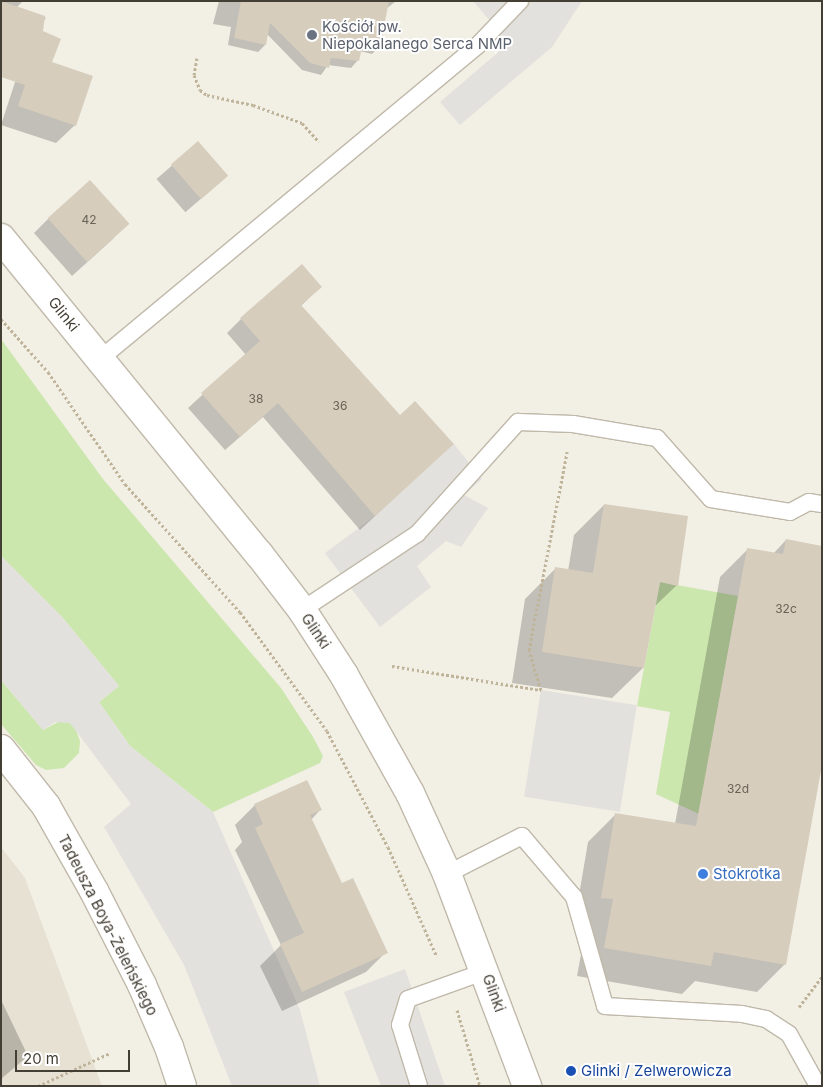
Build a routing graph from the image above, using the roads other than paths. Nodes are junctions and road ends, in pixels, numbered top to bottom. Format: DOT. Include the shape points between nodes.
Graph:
graph roads {
  1 [pos="520,1"];
  2 [pos="1,238"];
  3 [pos="100,359"];
  4 [pos="822,504"];
  5 [pos="302,610"];
  6 [pos="1,749"];
  7 [pos="447,874"];
  8 [pos="486,970"];
  9 [pos="182,1086"];
  10 [pos="419,1086"];
  11 [pos="526,1086"];
  12 [pos="818,1086"];
  1 -- 3 [label="lane" via="478,45"];
  2 -- 3 [label="street, Glinki"];
  3 -- 5 [label="street, Glinki"];
  4 -- 5 [label="lane" via="809,502 790,512 711,499 657,438 573,424 518,422 418,534"];
  5 -- 7 [label="street, Glinki" via="377,731"];
  6 -- 9 [label="street, Tadeusza Boya-Żeleńskiego" via="46,806 94,891 146,994"];
  7 -- 8 [label="street, Glinki"];
  7 -- 12 [label="lane" via="522,836 574,897 605,1006 742,1014 766,1019 789,1034"];
  8 -- 10 [label="lane" via="408,999 400,1025"];
  8 -- 11 [label="street, Glinki"];
}
